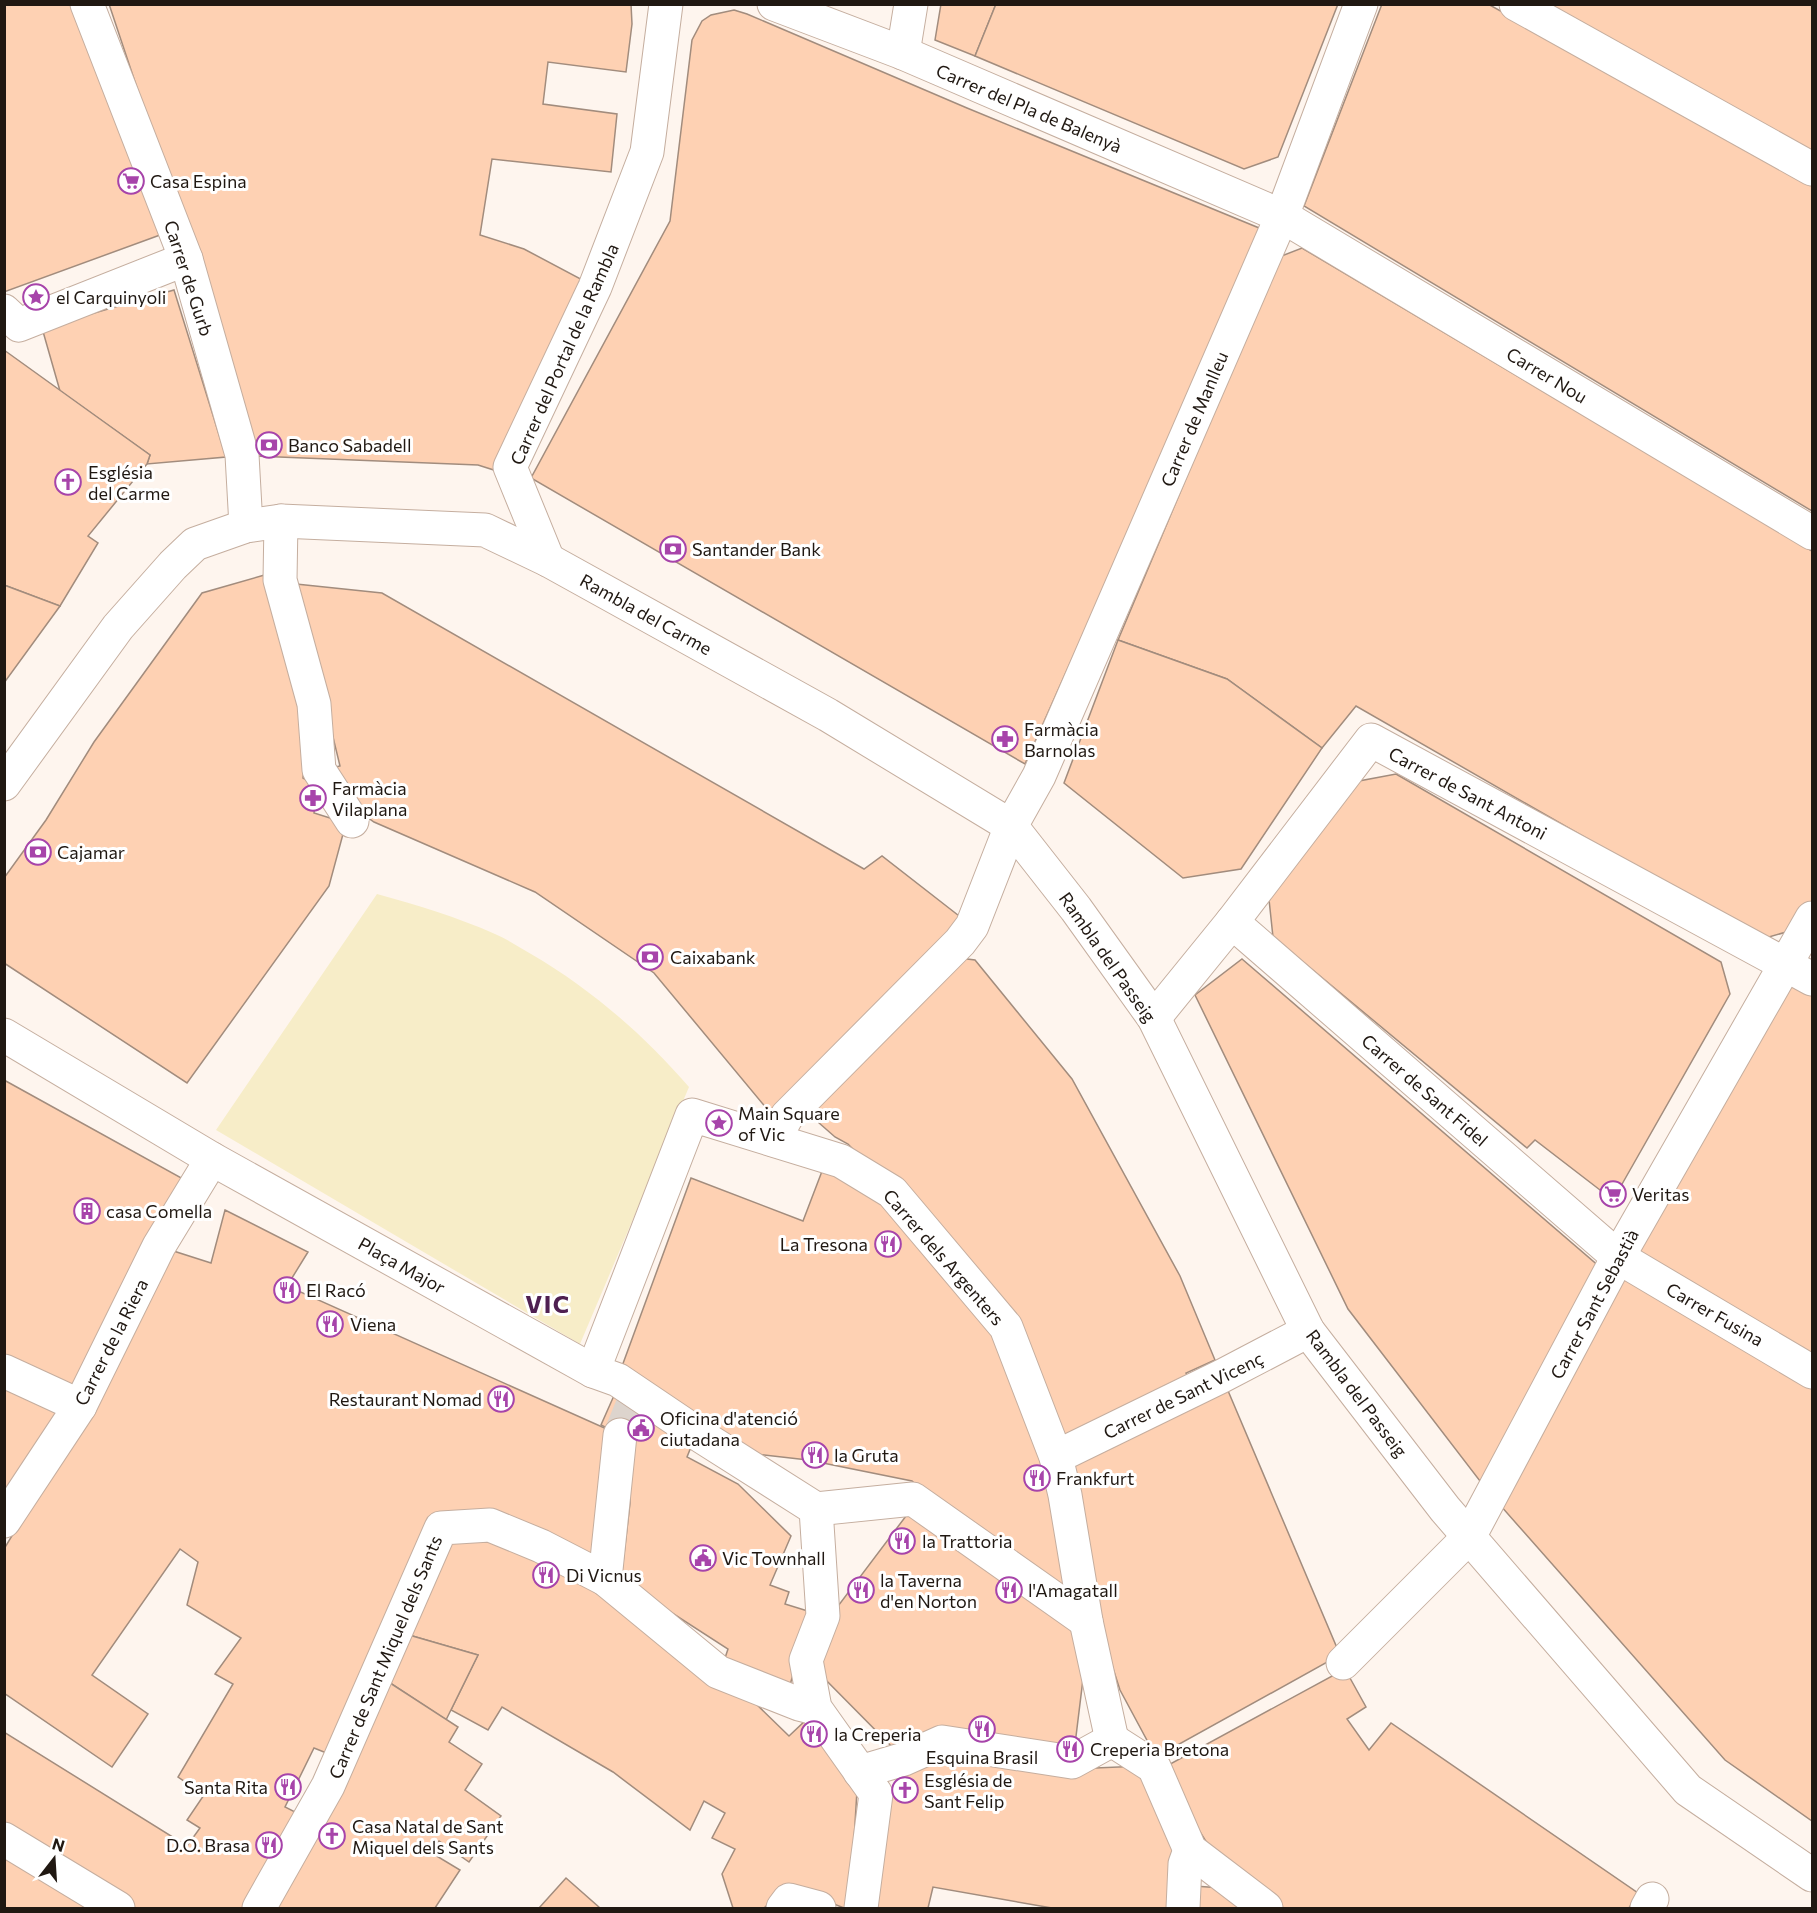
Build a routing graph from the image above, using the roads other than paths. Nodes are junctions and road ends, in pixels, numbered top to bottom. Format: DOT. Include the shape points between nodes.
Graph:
graph roads {
  1 [pos="87,4"];
  2 [pos="666,4"];
  3 [pos="774,4"];
  4 [pos="910,4"];
  5 [pos="1361,4"];
  6 [pos="1516,4"];
  7 [pos="903,53"];
  8 [pos="1812,169"];
  9 [pos="1282,216"];
  10 [pos="186,260"];
  11 [pos="4,311"];
  12 [pos="282,521"];
  13 [pos="246,526"];
  14 [pos="1812,532"];
  15 [pos="548,560"];
  16 [pos="4,784"];
  17 [pos="352,821"];
  18 [pos="1011,826"];
  19 [pos="1812,918"];
  20 [pos="1232,922"];
  21 [pos="1799,972"];
  22 [pos="1154,1018"];
  23 [pos="4,1035"];
  24 [pos="764,1137"];
  25 [pos="212,1159"];
  26 [pos="1618,1257"];
  27 [pos="1308,1331"];
  28 [pos="4,1371"];
  29 [pos="593,1371"];
  30 [pos="1812,1372"];
  31 [pos="80,1406"];
  32 [pos="620,1435"];
  33 [pos="1056,1457"];
  34 [pos="816,1509"];
  35 [pos="4,1521"];
  36 [pos="1469,1537"];
  37 [pos="605,1579"];
  38 [pos="1086,1621"];
  39 [pos="1343,1663"];
  40 [pos="815,1708"];
  41 [pos="1112,1740"];
  42 [pos="860,1772"];
  43 [pos="4,1839"];
  44 [pos="1190,1850"];
  45 [pos="1812,1875"];
  46 [pos="118,1908"];
  47 [pos="259,1908"];
  48 [pos="783,1908"];
  49 [pos="819,1908"];
  50 [pos="861,1908"];
  51 [pos="1183,1908"];
  52 [pos="1266,1908"];
  1 -- 10 [label="street, Carrer de Gurb"];
  2 -- 15 [label="street, Carrer del Portal de la Rambla" via="647,152 595,287 510,467"];
  3 -- 7 [label="street, Carrer del Pla de Balenyà"];
  4 -- 7 [label="street"];
  5 -- 9 [label="street, Carrer de Manlleu"];
  6 -- 8 [label="street"];
  7 -- 9 [label="street, Carrer del Pla de Balenyà"];
  9 -- 14 [label="street, Carrer Nou"];
  9 -- 18 [label="street, Carrer de Manlleu" via="1039,776"];
  10 -- 11 [label="street" via="19,325"];
  10 -- 13 [label="street, Carrer de Gurb" via="242,455"];
  12 -- 13 [label="street, Rambla del Carme"];
  12 -- 15 [label="street, Rambla del Carme" via="485,530"];
  12 -- 17 [label="street" via="280,580 314,704 319,770"];
  13 -- 16 [label="street, Rambla del Carme" via="195,544 173,565 118,627"];
  15 -- 18 [label="street, Rambla del Carme" via="828,715"];
  18 -- 22 [label="street, Rambla del Passeig"];
  18 -- 24 [label="street, Carrer de Manlleu" via="972,926 960,942"];
  19 -- 21 [label="street, Carrer Sant Sebastià"];
  20 -- 21 [label="street, Carrer de Sant Antoni" via="1371,740"];
  20 -- 22 [label="street, Carrer de Sant Antoni"];
  20 -- 26 [label="street, Carrer de Sant Fidel"];
  21 -- 26 [label="street, Carrer Sant Sebastià"];
  22 -- 27 [label="street, Rambla del Passeig"];
  23 -- 25 [label="street, Plaça Major"];
  24 -- 29 [label="street" via="692,1115"];
  24 -- 33 [label="street, Carrer dels Argenters" via="842,1161 892,1192 1006,1327"];
  25 -- 29 [label="street, Plaça Major"];
  25 -- 31 [label="street, Carrer de la Riera" via="159,1246"];
  26 -- 30 [label="street, Carrer Fusina"];
  26 -- 36 [label="street, Carrer Sant Sebastià"];
  27 -- 33 [label="street, Carrer de Sant Vicenç"];
  27 -- 36 [label="street, Rambla del Passeig"];
  28 -- 31 [label="street"];
  29 -- 34 [label="street, Plaça Major" via="618,1380"];
  31 -- 35 [label="street, Carrer de la Riera"];
  32 -- 37 [label="street"];
  33 -- 38 [label="street, Carrer dels Argenters"];
  34 -- 38 [label="street" via="913,1499"];
  34 -- 40 [label="street" via="823,1616 806,1660"];
  36 -- 39 [label="street, Carrer Sant Sebastià"];
  36 -- 45 [label="street, Rambla del Passeig" via="1688,1790"];
  37 -- 40 [label="street" via="718,1672"];
  37 -- 47 [label="street, Carrer de Sant Miquel dels Sants" via="542,1546 490,1525 441,1528 328,1786"];
  38 -- 41 [label="street, Carrer dels Argenters"];
  40 -- 42 [label="street"];
  41 -- 42 [label="street" via="1072,1762 942,1742"];
  41 -- 44 [label="street" via="1154,1767"];
  42 -- 50 [label="street" via="876,1794"];
  43 -- 46 [label="street"];
  44 -- 51 [label="street" via="1185,1864"];
  44 -- 52 [label="street"];
  48 -- 49 [label="street" via="789,1900"];
}
